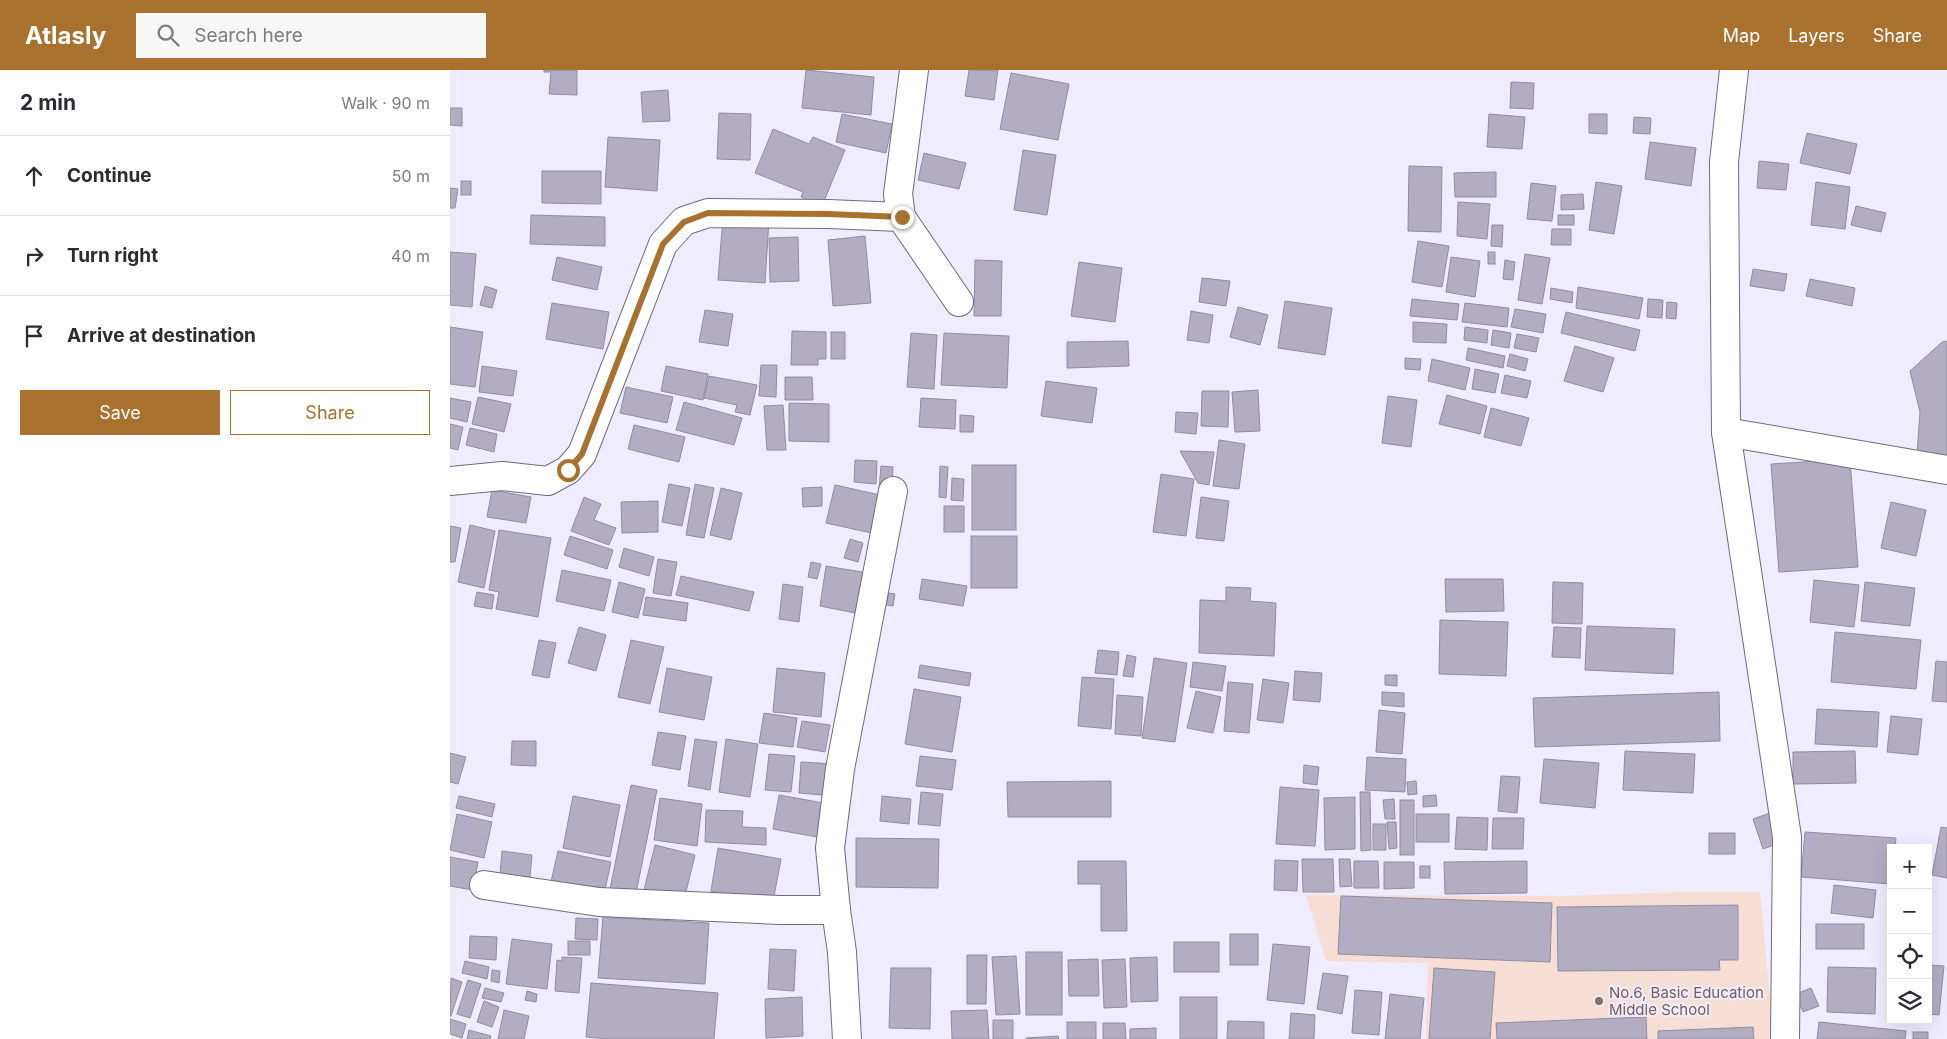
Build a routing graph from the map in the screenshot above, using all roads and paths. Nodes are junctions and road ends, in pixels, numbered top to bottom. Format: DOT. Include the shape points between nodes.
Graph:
graph roads {
  1 [pos="914,70"];
  2 [pos="1734,70"];
  3 [pos="902,217"];
  4 [pos="959,302"];
  5 [pos="1726,432"];
  6 [pos="1947,470"];
  7 [pos="450,481"];
  8 [pos="893,491"];
  9 [pos="484,886"];
  10 [pos="836,910"];
  11 [pos="847,1039"];
  12 [pos="1785,1039"];
  1 -- 3 [label="street" via="898,194"];
  2 -- 5 [label="street" via="1724,162"];
  3 -- 4 [label="street"];
  3 -- 7 [label="street" via="708,213 684,222 663,244 582,454 568,470 548,481 502,476"];
  5 -- 6 [label="street"];
  5 -- 12 [label="street" via="1787,837"];
  8 -- 10 [label="street" via="840,768 830,848"];
  9 -- 10 [label="street" via="599,902"];
  10 -- 11 [label="street"];
}
